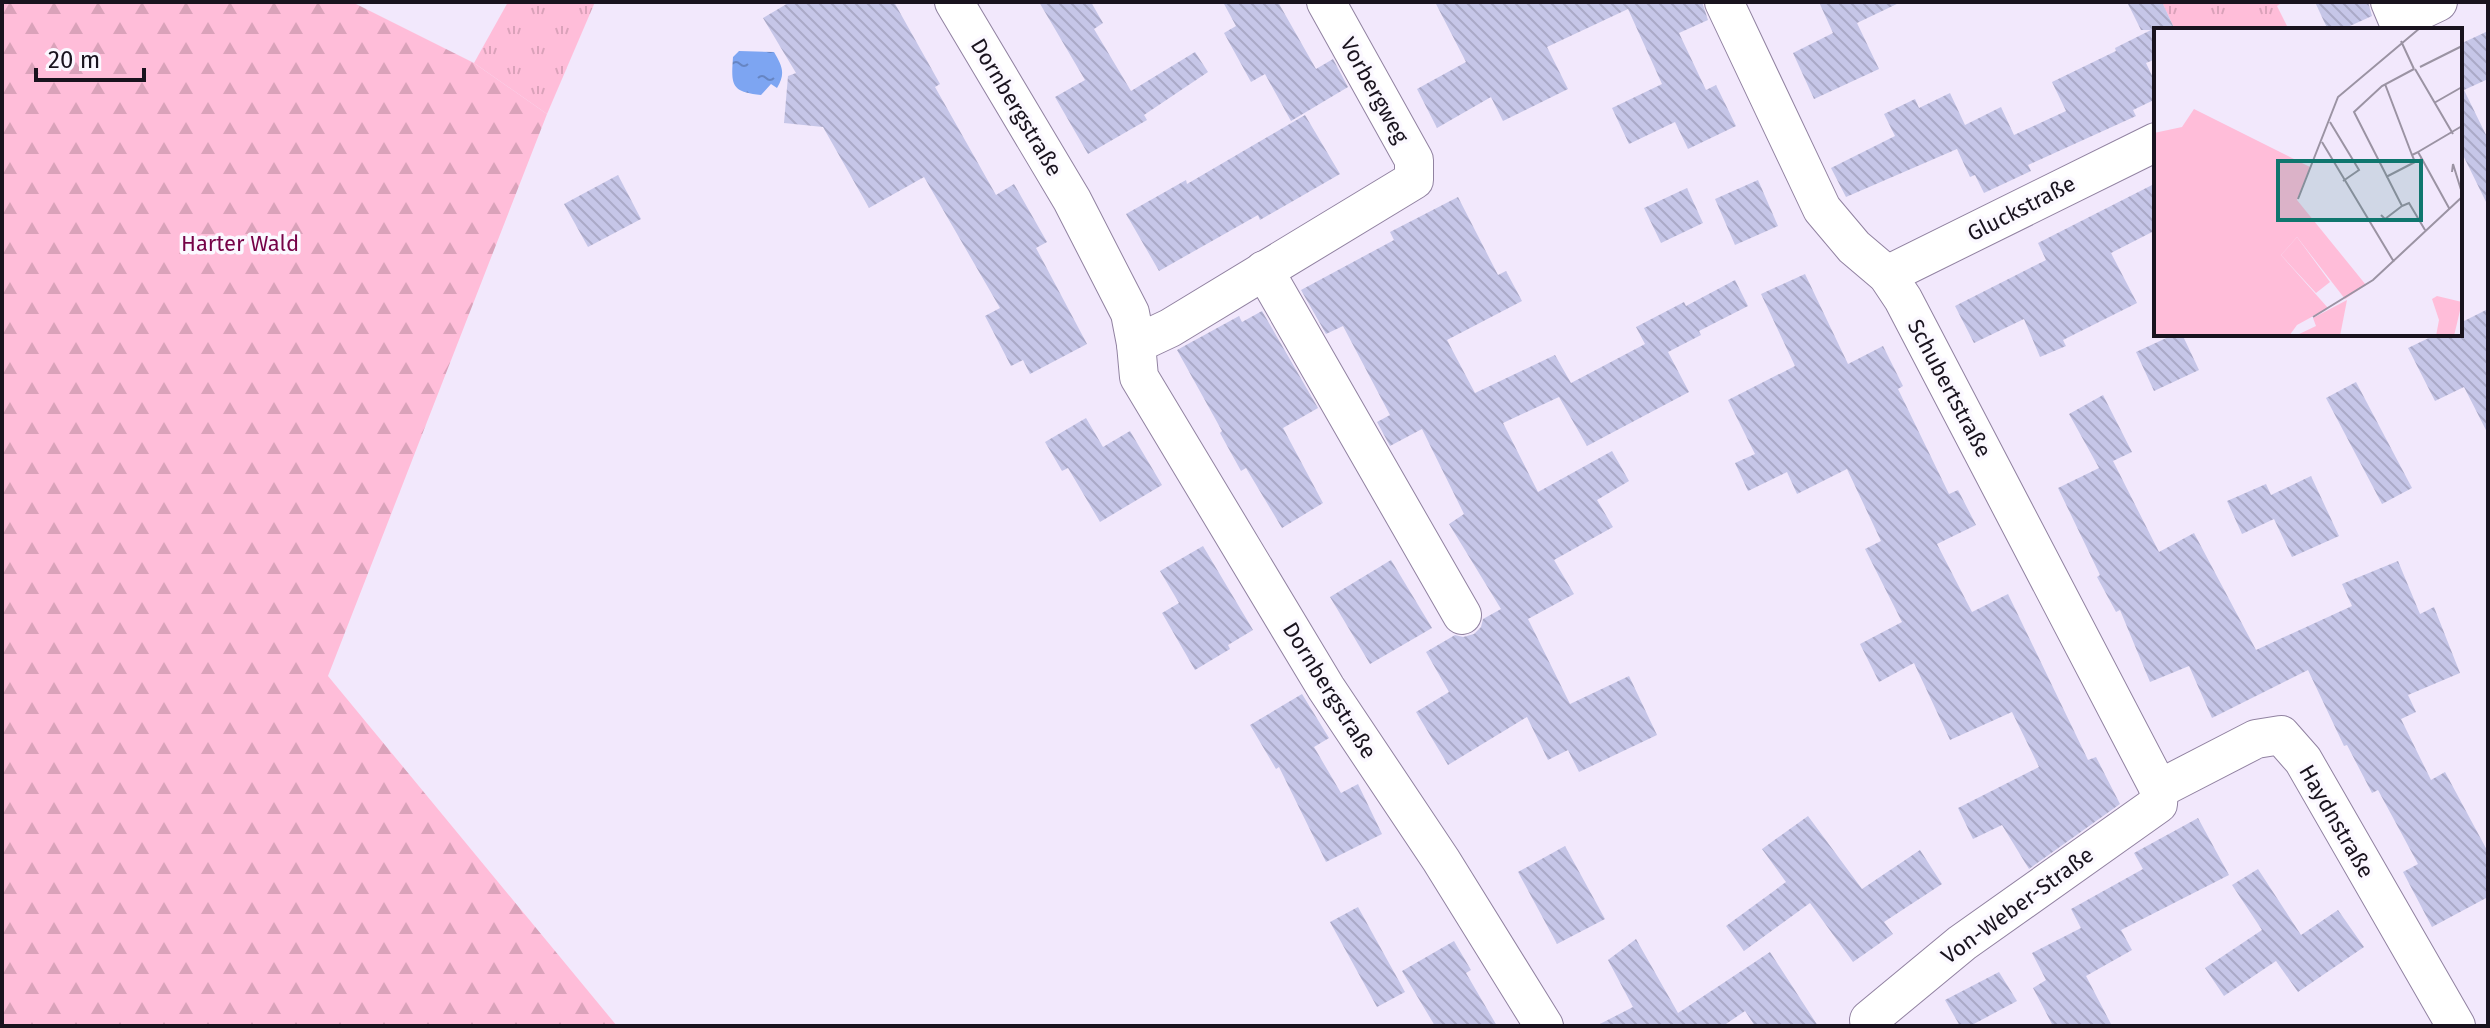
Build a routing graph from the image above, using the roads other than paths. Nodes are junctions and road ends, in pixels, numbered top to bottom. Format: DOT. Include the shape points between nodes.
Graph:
graph roads {
  1 [pos="954,2"];
  2 [pos="1326,2"];
  3 [pos="1724,2"];
  4 [pos="2438,2"];
  5 [pos="2390,18"];
  6 [pos="2154,143"];
  7 [pos="1264,270"];
  8 [pos="1887,275"];
  9 [pos="1136,344"];
  10 [pos="1462,615"];
  11 [pos="2159,789"];
  12 [pos="1869,1020"];
  13 [pos="1544,1026"];
  14 [pos="2456,1026"];
  1 -- 9 [label="street, Dornbergstraße" via="1072,200 1130,313"];
  2 -- 7 [label="street, Vorbergweg" via="1414,160 1414,180"];
  3 -- 8 [label="street, Schubertstraße" via="1822,209"];
  4 -- 5 [label="street"];
  6 -- 8 [label="street, Gluckstraße"];
  7 -- 9 [label="street"];
  7 -- 10 [label="street"];
  8 -- 11 [label="street, Schubertstraße"];
  9 -- 13 [label="street, Dornbergstraße" via="1139,377 1147,391 1326,688"];
  11 -- 12 [label="street, Von-Weber-Straße" via="2158,804 1962,943"];
  11 -- 14 [label="street, Haydnstraße" via="2256,739 2281,735 2303,760"];
}
